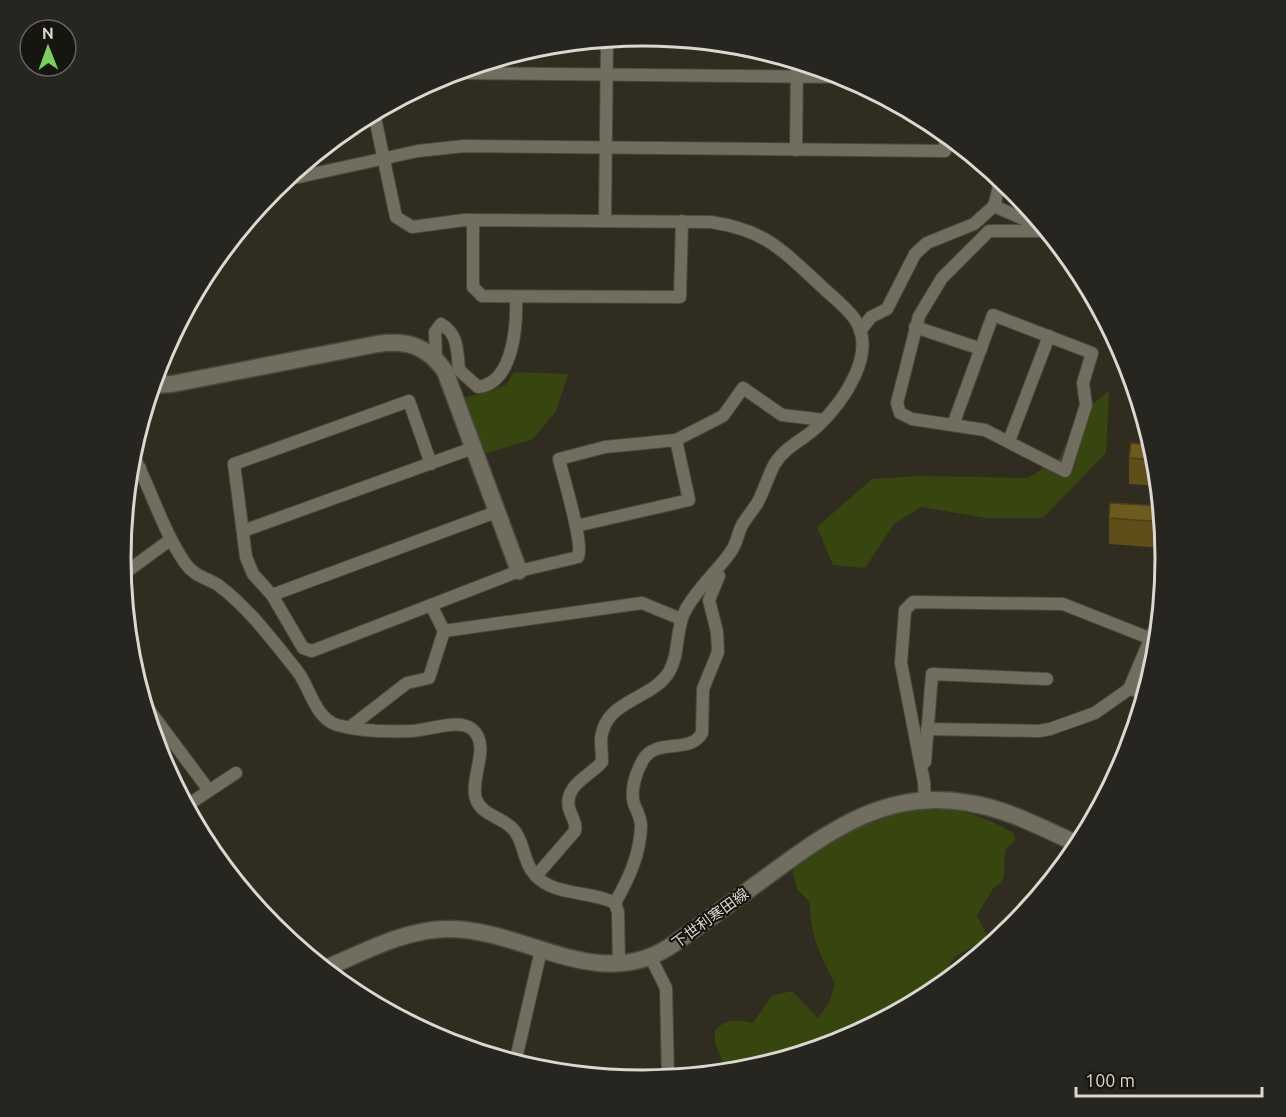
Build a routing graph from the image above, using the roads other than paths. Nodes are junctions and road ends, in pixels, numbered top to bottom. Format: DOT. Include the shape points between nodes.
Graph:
graph roads {
  1 [pos="607,48"];
  2 [pos="797,71"];
  3 [pos="481,73"];
  4 [pos="607,74"];
  5 [pos="797,76"];
  6 [pos="814,76"];
  7 [pos="376,122"];
  8 [pos="945,145"];
  9 [pos="606,148"];
  10 [pos="796,150"];
  11 [pos="384,159"];
  12 [pos="303,176"];
  13 [pos="998,189"];
  14 [pos="993,206"];
  15 [pos="473,220"];
  16 [pos="605,221"];
  17 [pos="682,221"];
  18 [pos="1029,222"];
  19 [pos="1035,230"];
  20 [pos="516,297"];
  21 [pos="915,327"];
  22 [pos="860,331"];
  23 [pos="1049,336"];
  24 [pos="981,349"];
  25 [pos="436,358"];
  26 [pos="162,385"];
  27 [pos="824,420"];
  28 [pos="953,425"];
  29 [pos="676,440"];
  30 [pos="1009,441"];
  31 [pos="473,448"];
  32 [pos="431,464"];
  33 [pos="140,468"];
  34 [pos="496,512"];
  35 [pos="576,526"];
  36 [pos="243,531"];
  37 [pos="170,540"];
  38 [pos="735,544"];
  39 [pos="131,568"];
  40 [pos="519,571"];
  41 [pos="272,595"];
  42 [pos="431,605"];
  43 [pos="681,619"];
  44 [pos="444,631"];
  45 [pos="1149,638"];
  46 [pos="1148,640"];
  47 [pos="1047,679"];
  48 [pos="1129,689"];
  49 [pos="1138,691"];
  50 [pos="350,727"];
  51 [pos="927,729"];
  52 [pos="164,739"];
  53 [pos="236,773"];
  54 [pos="924,782"];
  55 [pos="208,789"];
  56 [pos="193,801"];
  57 [pos="924,801"];
  58 [pos="1070,841"];
  59 [pos="536,876"];
  60 [pos="615,903"];
  61 [pos="541,950"];
  62 [pos="651,957"];
  63 [pos="619,964"];
  64 [pos="332,966"];
  65 [pos="517,1055"];
  66 [pos="668,1069"];
  1 -- 4 [label="street"];
  2 -- 5 [label="street"];
  3 -- 4 [label="street"];
  4 -- 5 [label="street"];
  4 -- 9 [label="street"];
  5 -- 6 [label="street"];
  5 -- 10 [label="street"];
  7 -- 11 [label="street"];
  8 -- 10 [label="street" via="945,151"];
  9 -- 10 [label="street"];
  9 -- 11 [label="street" via="464,146"];
  9 -- 16 [label="street"];
  11 -- 12 [label="street"];
  11 -- 15 [label="street" via="396,217 412,227"];
  13 -- 14 [label="street"];
  14 -- 18 [label="street"];
  14 -- 22 [label="street" via="974,224 927,243 915,254 887,309 871,317"];
  15 -- 16 [label="street"];
  15 -- 20 [label="street" via="473,287 482,296"];
  16 -- 17 [label="street"];
  17 -- 20 [label="street" via="680,297"];
  17 -- 22 [label="street" via="731,225 770,240 841,304"];
  19 -- 21 [label="street" via="998,229 982,235 942,278"];
  20 -- 25 [label="street" via="517,330 497,378 478,387 459,370 458,345 449,328 441,324 435,332"];
  21 -- 24 [label="street"];
  21 -- 28 [label="street" via="897,397 900,413 912,419"];
  22 -- 27 [label="street" via="860,363"];
  23 -- 24 [label="street" via="993,315"];
  23 -- 30 [label="street"];
  23 -- 30 [label="street" via="1092,353 1083,383 1086,405 1065,471"];
  24 -- 28 [label="street"];
  25 -- 26 [label="main road" via="413,343 398,341"];
  25 -- 31 [label="main road" via="451,384"];
  27 -- 29 [label="street" via="782,415 743,388 723,416"];
  27 -- 38 [label="street" via="778,459"];
  28 -- 30 [label="street" via="985,430"];
  29 -- 35 [label="street" via="690,500"];
  29 -- 35 [label="street" via="605,447 559,459"];
  31 -- 32 [label="street"];
  31 -- 34 [label="main road"];
  32 -- 36 [label="street"];
  32 -- 36 [label="street" via="409,401 234,464"];
  33 -- 37 [label="street"];
  34 -- 40 [label="main road"];
  34 -- 41 [label="street"];
  35 -- 40 [label="street" via="578,557"];
  36 -- 41 [label="street" via="253,574"];
  37 -- 39 [label="street"];
  37 -- 50 [label="street" via="192,573 217,585 261,625 299,674 323,716"];
  38 -- 43 [label="street"];
  38 -- 60 [label="street" via="735,556 710,594 718,652 703,689 702,732 694,742 656,748 642,761 633,793 641,824 635,863"];
  40 -- 42 [label="street"];
  41 -- 42 [label="street" via="303,648 312,651"];
  42 -- 44 [label="street"];
  43 -- 44 [label="street" via="642,603"];
  43 -- 59 [label="street" via="668,673 655,688 628,700 610,717 601,740 602,762 570,793 575,831"];
  44 -- 50 [label="street" via="429,678 407,683"];
  45 -- 54 [label="street" via="1063,604 913,602 905,610 901,663"];
  46 -- 48 [label="street"];
  47 -- 51 [label="street" via="932,674"];
  48 -- 49 [label="street"];
  48 -- 51 [label="street" via="1095,713 1050,729"];
  50 -- 59 [label="street" via="407,731 461,725 473,730 480,749 477,800 483,809 514,829"];
  51 -- 54 [label="street"];
  52 -- 55 [label="street"];
  53 -- 55 [label="street"];
  54 -- 57 [label="street"];
  55 -- 56 [label="street"];
  57 -- 58 [label="main road, 下世利寒田線" via="961,801 993,808"];
  57 -- 62 [label="main road, 下世利寒田線" via="875,810 838,827"];
  59 -- 60 [label="street" via="560,889 586,892"];
  60 -- 63 [label="street"];
  61 -- 63 [label="main road, 下世利寒田線" via="578,960"];
  61 -- 64 [label="main road, 下世利寒田線" via="474,932 442,929 403,936"];
  61 -- 65 [label="street"];
  62 -- 63 [label="main road, 下世利寒田線"];
  62 -- 66 [label="street" via="667,994"];
}
